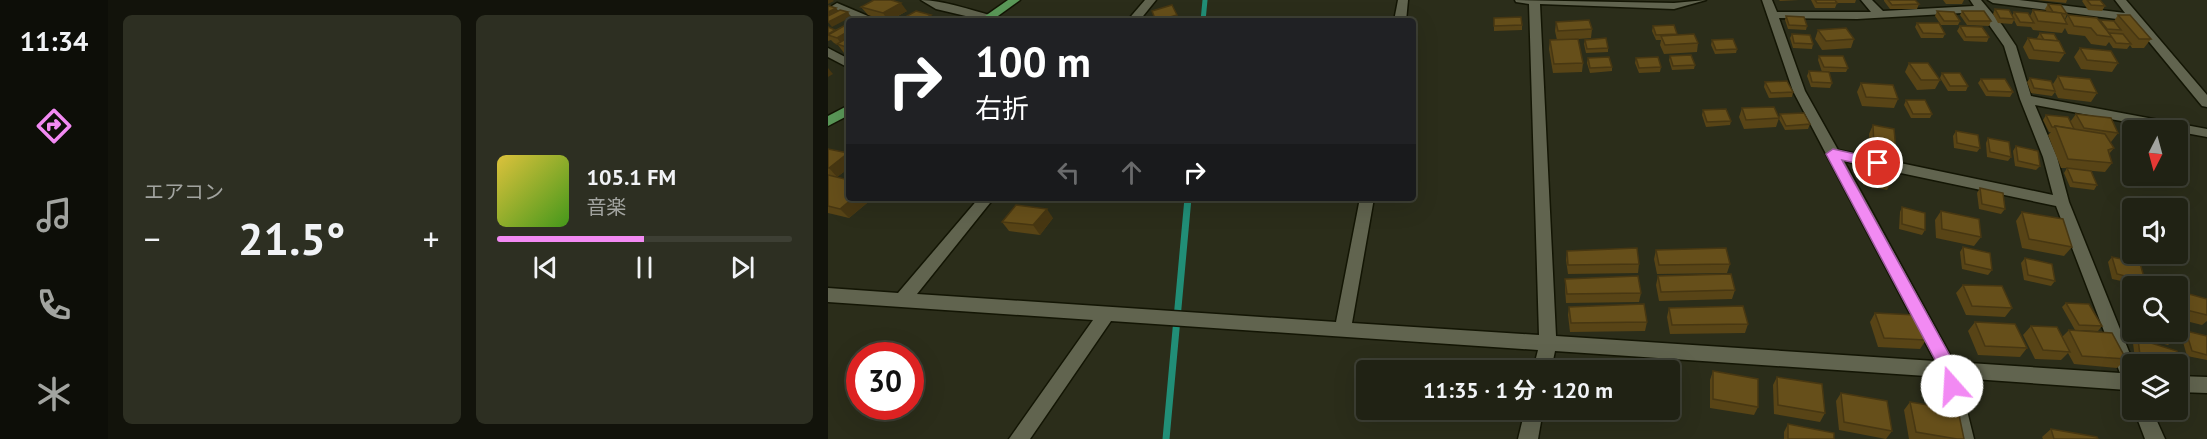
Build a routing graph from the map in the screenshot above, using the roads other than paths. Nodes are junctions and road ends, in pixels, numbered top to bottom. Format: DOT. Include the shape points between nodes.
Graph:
graph roads {
  1 [pos="852,0"];
  2 [pos="926,0"];
  3 [pos="1015,0"];
  4 [pos="1151,0"];
  5 [pos="1404,0"];
  6 [pos="1520,0"];
  7 [pos="1534,0"];
  8 [pos="1701,0"];
  9 [pos="1767,0"];
  10 [pos="1866,0"];
  11 [pos="1993,0"];
  12 [pos="2120,0"];
  13 [pos="1979,4"];
  14 [pos="832,8"];
  15 [pos="1879,14"];
  16 [pos="1773,15"];
  17 [pos="862,18"];
  18 [pos="980,18"];
  19 [pos="990,18"];
  20 [pos="1136,18"];
  21 [pos="1401,18"];
  22 [pos="2135,18"];
  23 [pos="828,52"];
  24 [pos="846,62"];
  25 [pos="2026,99"];
  26 [pos="2207,103"];
  27 [pos="846,111"];
  28 [pos="828,122"];
  29 [pos="2207,133"];
  30 [pos="1833,154"];
  31 [pos="985,201"];
  32 [pos="1366,201"];
  33 [pos="2061,202"];
  34 [pos="828,295"];
  35 [pos="903,299"];
  36 [pos="1108,312"];
  37 [pos="1343,328"];
  38 [pos="1548,342"];
  39 [pos="2122,354"];
  40 [pos="1544,360"];
  41 [pos="1948,368"];
  42 [pos="2122,381"];
  43 [pos="2188,384"];
  44 [pos="2207,385"];
  45 [pos="1532,420"];
  46 [pos="2147,420"];
  47 [pos="1019,439"];
  48 [pos="1528,439"];
  49 [pos="1964,439"];
  50 [pos="2155,439"];
  1 -- 14 [label="street"];
  2 -- 18 [label="street"];
  3 -- 19 [label="main road"];
  4 -- 20 [label="street"];
  5 -- 21 [label="street"];
  6 -- 7 [label="street"];
  7 -- 8 [label="street" via="1674,6"];
  7 -- 38 [label="street"];
  9 -- 16 [label="street"];
  10 -- 15 [label="street"];
  11 -- 22 [label="street"];
  12 -- 22 [label="street"];
  13 -- 15 [label="street"];
  13 -- 25 [label="street" via="2010,46"];
  14 -- 17 [label="street"];
  15 -- 16 [label="street"];
  16 -- 30 [label="street" via="1799,91"];
  22 -- 26 [label="street"];
  23 -- 24 [label="street"];
  25 -- 29 [label="street"];
  25 -- 33 [label="street" via="2050,157"];
  27 -- 28 [label="main road"];
  30 -- 33 [label="street"];
  30 -- 41 [label="street"];
  31 -- 35 [label="street"];
  32 -- 37 [label="street"];
  33 -- 39 [label="street"];
  34 -- 35 [label="street"];
  35 -- 36 [label="street"];
  36 -- 37 [label="street"];
  36 -- 47 [label="street"];
  37 -- 38 [label="street"];
  38 -- 40 [label="street"];
  38 -- 41 [label="street"];
  41 -- 42 [label="street"];
  41 -- 49 [label="street"];
  43 -- 44 [label="street"];
  45 -- 48 [label="street"];
  46 -- 50 [label="street"];
}
